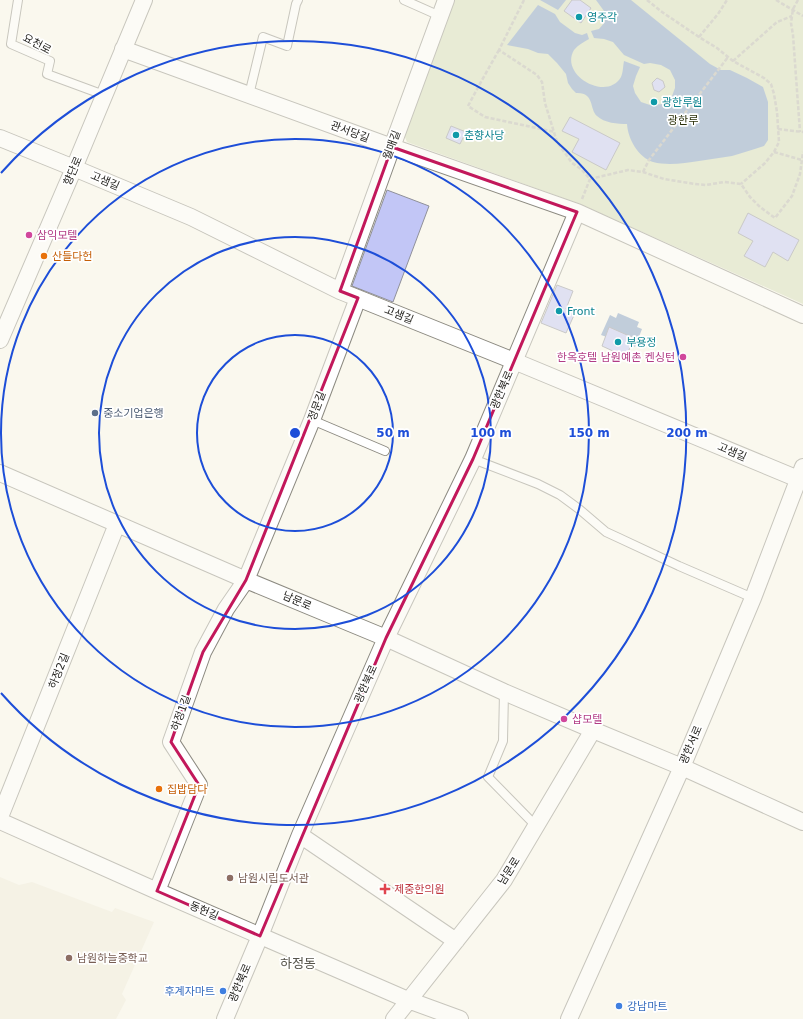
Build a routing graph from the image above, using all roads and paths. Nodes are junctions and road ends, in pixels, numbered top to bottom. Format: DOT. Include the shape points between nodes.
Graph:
graph roads {
  1 [pos="18,0"];
  2 [pos="144,0"];
  3 [pos="404,0"];
  4 [pos="446,0"];
  5 [pos="524,0"];
  6 [pos="647,0"];
  7 [pos="726,0"];
  8 [pos="776,0"];
  9 [pos="798,0"];
  10 [pos="297,2"];
  11 [pos="793,10"];
  12 [pos="440,16"];
  13 [pos="792,16"];
  14 [pos="803,16"];
  15 [pos="699,37"];
  16 [pos="123,49"];
  17 [pos="499,50"];
  18 [pos="728,57"];
  19 [pos="733,61"];
  20 [pos="104,95"];
  21 [pos="249,95"];
  22 [pos="778,129"];
  23 [pos="555,132"];
  24 [pos="801,132"];
  25 [pos="0,138"];
  26 [pos="392,147"];
  27 [pos="774,152"];
  28 [pos="803,152"];
  29 [pos="802,160"];
  30 [pos="74,168"];
  31 [pos="642,172"];
  32 [pos="590,179"];
  33 [pos="741,184"];
  34 [pos="577,212"];
  35 [pos="340,291"];
  36 [pos="358,298"];
  37 [pos="803,315"];
  38 [pos="0,340"];
  39 [pos="514,361"];
  40 [pos="312,420"];
  41 [pos="385,451"];
  42 [pos="473,459"];
  43 [pos="0,473"];
  44 [pos="801,476"];
  45 [pos="118,524"];
  46 [pos="246,580"];
  47 [pos="753,598"];
  48 [pos="386,638"];
  49 [pos="504,692"];
  50 [pos="593,730"];
  51 [pos="682,767"];
  52 [pos="0,818"];
  53 [pos="0,821"];
  54 [pos="803,822"];
  55 [pos="536,826"];
  56 [pos="300,835"];
  57 [pos="157,891"];
  58 [pos="260,936"];
  59 [pos="456,941"];
  60 [pos="408,1000"];
  61 [pos="225,1019"];
  62 [pos="394,1019"];
  63 [pos="460,1019"];
  64 [pos="569,1019"];
  1 -- 20 [label="lane, 요천로" via="12,44 50,61 47,74"];
  2 -- 16 [label="street, 향단로"];
  3 -- 12 [label="lane"];
  4 -- 12 [label="street, 월매길"];
  5 -- 17 [label="path"];
  6 -- 15 [label="path"];
  7 -- 15 [label="path"];
  8 -- 11 [label="path"];
  9 -- 11 [label="path"];
  10 -- 21 [label="lane" via="287,46 263,37"];
  11 -- 13 [label="path"];
  11 -- 14 [label="path"];
  12 -- 26 [label="street, 월매길"];
  13 -- 19 [label="path" via="776,22"];
  13 -- 24 [label="path"];
  15 -- 18 [label="path"];
  16 -- 20 [label="street, 향단로"];
  16 -- 21 [label="street, 관서당길"];
  17 -- 23 [label="path" via="538,75"];
  17 -- 23 [label="path" via="468,106 485,117"];
  18 -- 19 [label="path"];
  18 -- 31 [label="path"];
  19 -- 22 [label="path" via="771,84"];
  20 -- 30 [label="street, 향단로"];
  21 -- 26 [label="street, 관서당길"];
  22 -- 24 [label="path"];
  22 -- 27 [label="path" via="779,142"];
  23 -- 32 [label="path" via="558,142 572,163"];
  25 -- 30 [label="street, 고샘길"];
  26 -- 34 [label="street, 관서당길"];
  26 -- 35 [label="street, 월매길"];
  27 -- 29 [label="path"];
  27 -- 33 [label="path"];
  28 -- 29 [label="path"];
  29 -- 33 [label="path" via="792,196 775,218 760,207"];
  30 -- 35 [label="street, 고샘길" via="191,217"];
  30 -- 38 [label="street, 향단로"];
  31 -- 32 [label="path" via="628,170"];
  31 -- 33 [label="path" via="695,184"];
  32 -- 34 [label="path"];
  34 -- 37 [label="street"];
  34 -- 39 [label="street, 광한북로"];
  35 -- 36 [label="street, 고샘길"];
  36 -- 39 [label="street, 고샘길"];
  36 -- 40 [label="street, 정문길"];
  39 -- 42 [label="street, 광한북로"];
  39 -- 44 [label="street, 고샘길"];
  40 -- 41 [label="lane"];
  40 -- 46 [label="street, 정문길"];
  42 -- 47 [label="lane" via="538,484 560,495 606,532"];
  42 -- 48 [label="street, 광한북로"];
  43 -- 45 [label="street, 남문로"];
  44 -- 47 [label="street, 광한서로"];
  45 -- 46 [label="street, 남문로"];
  45 -- 52 [label="street, 하정2길"];
  46 -- 48 [label="street, 남문로"];
  46 -- 57 [label="street, 하정1길" via="226,609 203,652 171,742 199,785"];
  47 -- 51 [label="street, 광한서로"];
  48 -- 49 [label="street, 남문로"];
  48 -- 56 [label="street, 광한북로"];
  49 -- 50 [label="street, 남문로"];
  49 -- 55 [label="lane" via="503,741 488,777"];
  50 -- 51 [label="street, 남문로"];
  50 -- 55 [label="street, 남문로"];
  51 -- 54 [label="street, 남문로"];
  51 -- 64 [label="street, 광한서로"];
  53 -- 57 [label="street, 동헌길"];
  55 -- 59 [label="street, 남문로" via="504,880"];
  56 -- 58 [label="street, 광한북로"];
  56 -- 59 [label="street"];
  57 -- 58 [label="street, 동헌길"];
  58 -- 60 [label="street, 동헌길"];
  58 -- 61 [label="street, 광한북로"];
  59 -- 60 [label="street, 남문로"];
  60 -- 62 [label="street"];
  60 -- 63 [label="street, 동헌길"];
}
